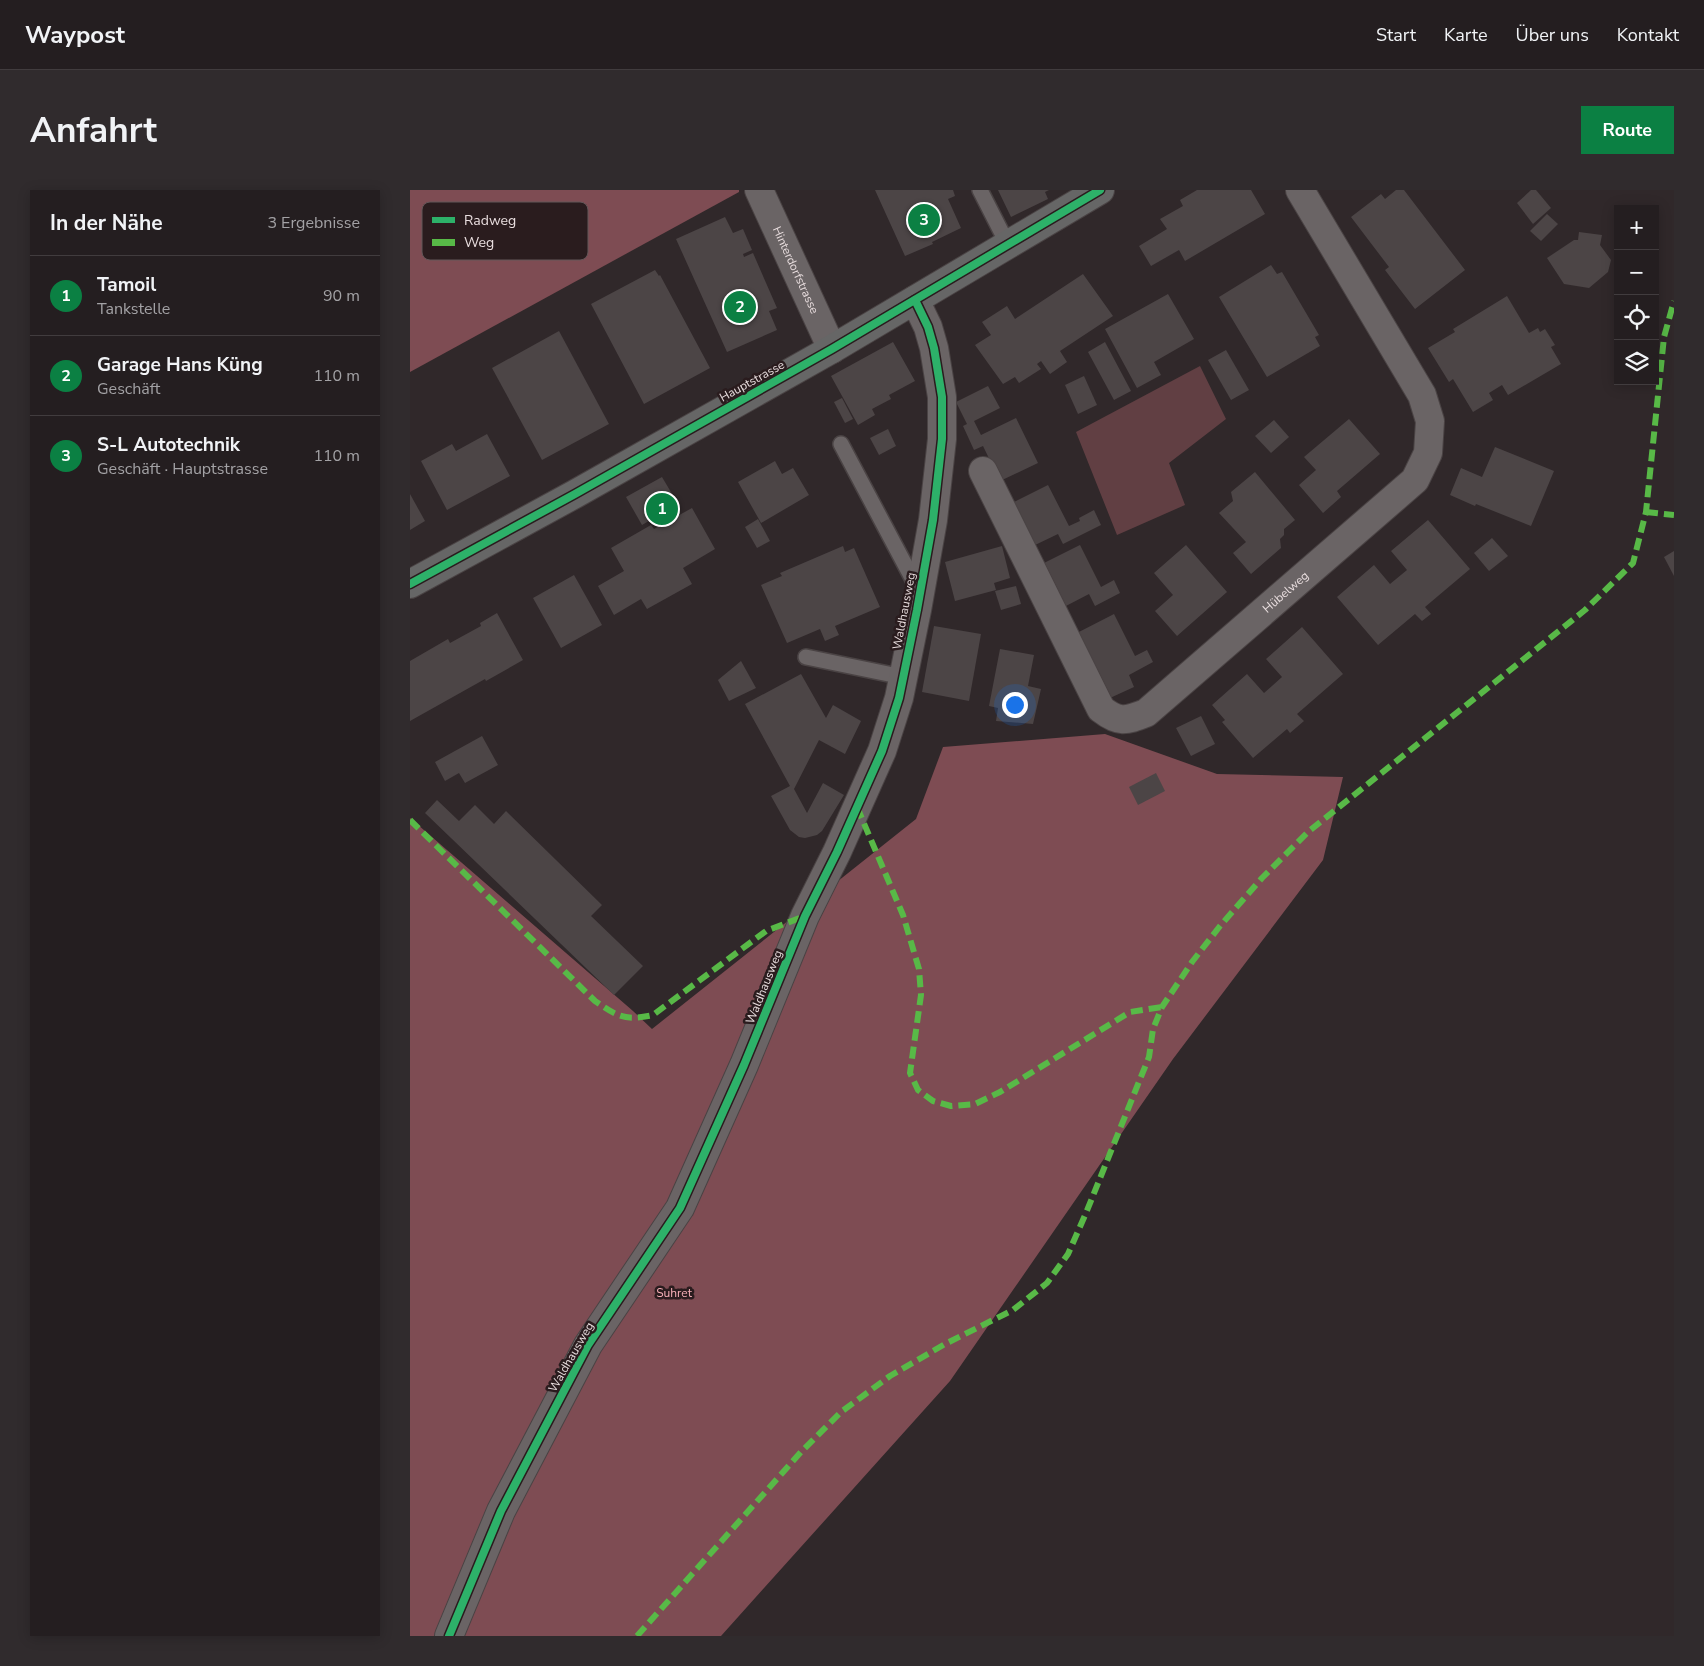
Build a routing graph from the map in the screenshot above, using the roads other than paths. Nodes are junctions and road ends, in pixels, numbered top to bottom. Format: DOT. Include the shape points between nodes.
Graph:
graph roads {
  1 [pos="759,190"];
  2 [pos="980,190"];
  3 [pos="1100,190"];
  4 [pos="1300,190"];
  5 [pos="1008,245"];
  6 [pos="915,300"];
  7 [pos="832,349"];
  8 [pos="841,444"];
  9 [pos="983,471"];
  10 [pos="410,584"];
  11 [pos="920,592"];
  12 [pos="806,657"];
  13 [pos="903,677"];
  14 [pos="449,1636"];
  1 -- 7 [label="street, Hinterdorfstrasse"];
  2 -- 5 [label="lane"];
  3 -- 5 [label="main road, Hauptstrasse"];
  4 -- 9 [label="street, Hübelweg" via="1422,395 1430,422 1428,453 1415,480 1146,712 1129,719 1113,718 1101,709"];
  5 -- 6 [label="main road, Hauptstrasse"];
  6 -- 7 [label="main road, Hauptstrasse"];
  6 -- 11 [label="street, Waldhausweg" via="934,348 942,397 942,439 933,520"];
  7 -- 10 [label="main road, Hauptstrasse"];
  8 -- 11 [label="lane"];
  11 -- 13 [label="street, Waldhausweg"];
  12 -- 13 [label="lane"];
  13 -- 14 [label="street, Waldhausweg" via="882,750 805,916 744,1065 680,1208 588,1345 501,1511"];
}
